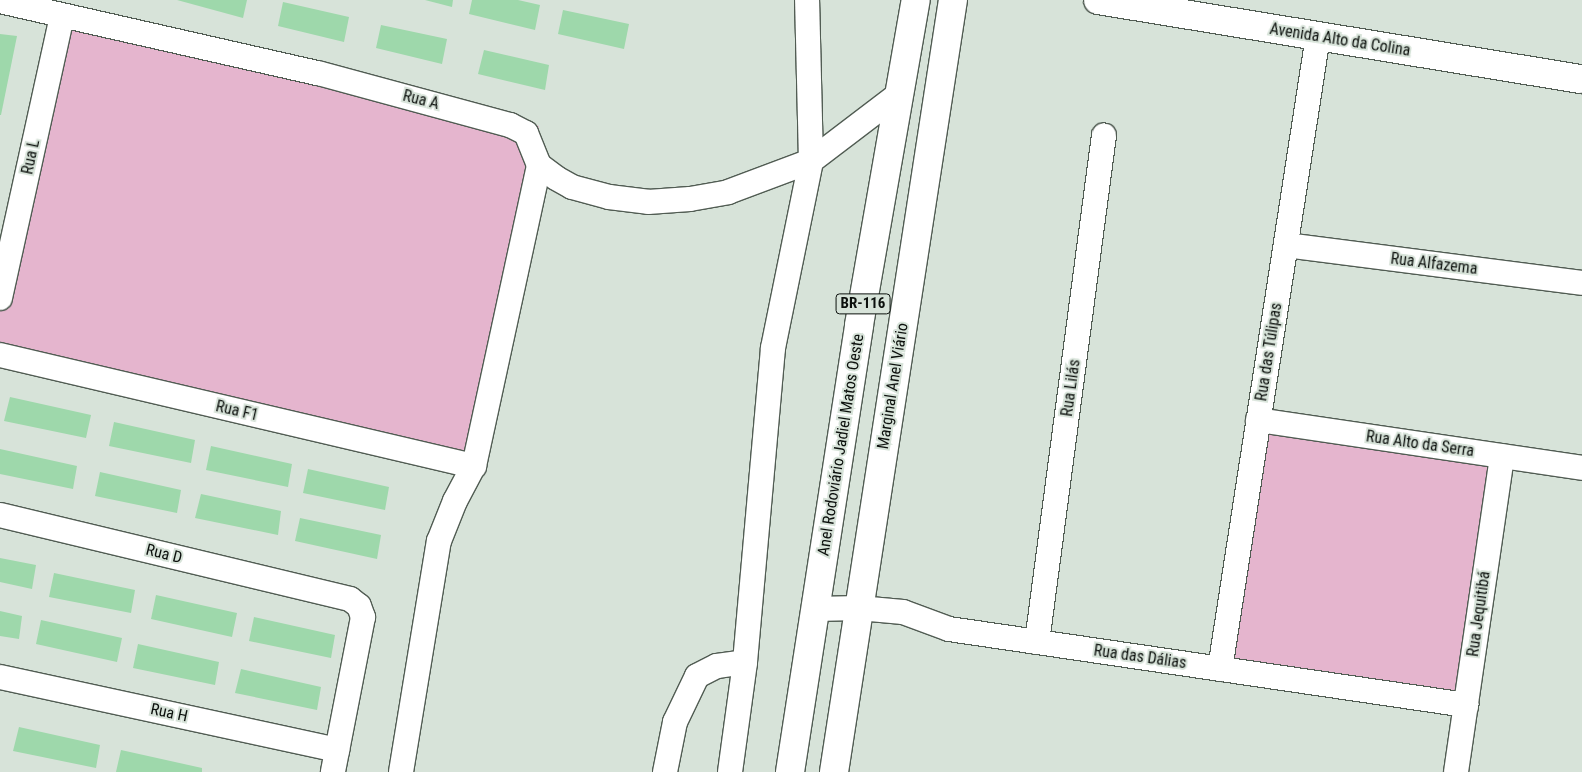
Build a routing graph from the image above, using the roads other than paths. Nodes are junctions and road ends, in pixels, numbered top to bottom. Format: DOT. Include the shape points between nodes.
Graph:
graph roads {
  1 [pos="807,0"];
  2 [pos="916,0"];
  3 [pos="953,0"];
  4 [pos="1098,0"];
  5 [pos="0,1"];
  6 [pos="62,16"];
  7 [pos="1318,36"];
  8 [pos="1582,79"];
  9 [pos="898,94"];
  10 [pos="1104,134"];
  11 [pos="811,161"];
  12 [pos="539,165"];
  13 [pos="1286,245"];
  14 [pos="1582,283"];
  15 [pos="0,298"];
  16 [pos="0,355"];
  17 [pos="1258,420"];
  18 [pos="1502,456"];
  19 [pos="474,466"];
  20 [pos="1582,468"];
  21 [pos="0,515"];
  22 [pos="859,608"];
  23 [pos="815,610"];
  24 [pos="1037,642"];
  25 [pos="745,662"];
  26 [pos="1220,669"];
  27 [pos="0,677"];
  28 [pos="1466,705"];
  29 [pos="335,761"];
  30 [pos="401,772"];
  31 [pos="665,772"];
  32 [pos="730,772"];
  33 [pos="790,772"];
  34 [pos="834,772"];
  35 [pos="1456,772"];
  1 -- 11 [label="street"];
  2 -- 9 [label="main road, Anel Rodoviário Jadiel Matos Oeste / BR-116"];
  3 -- 22 [label="main road, Marginal Anel Viário"];
  4 -- 7 [label="main road, Avenida Alto da Colina"];
  5 -- 6 [label="street, Rua A"];
  6 -- 12 [label="street, Rua A" via="318,73 510,125 526,133"];
  6 -- 15 [label="street, Rua L"];
  7 -- 8 [label="main road, Avenida Alto da Colina"];
  7 -- 13 [label="street, Rua das Túlipas"];
  9 -- 11 [label="street"];
  9 -- 23 [label="main road, Anel Rodoviário Jadiel Matos Oeste / BR-116"];
  10 -- 24 [label="street, Rua Lilás"];
  11 -- 12 [label="street" via="728,192 648,202 609,197 572,187"];
  11 -- 25 [label="street" via="773,348"];
  12 -- 19 [label="street"];
  13 -- 14 [label="street, Rua Alfazema"];
  13 -- 17 [label="street, Rua das Túlipas"];
  16 -- 19 [label="street, Rua F1"];
  17 -- 18 [label="street, Rua Alto da Serra"];
  17 -- 26 [label="street, Rua das Túlipas"];
  18 -- 20 [label="street, Rua Alto da Serra"];
  18 -- 28 [label="street, Rua Jequitibá"];
  19 -- 30 [label="street" via="439,541"];
  21 -- 29 [label="street, Rua D" via="350,599 359,606 363,618"];
  22 -- 23 [label="street, Rua das Dálias"];
  22 -- 24 [label="street, Rua das Dálias" via="903,612 949,629"];
  22 -- 34 [label="main road, Marginal Anel Viário"];
  23 -- 33 [label="main road, Anel Rodoviário Jadiel Matos Oeste / BR-116"];
  24 -- 26 [label="street, Rua das Dálias"];
  25 -- 31 [label="street" via="717,666 697,676 675,722"];
  25 -- 32 [label="street"];
  26 -- 28 [label="street, Rua das Dálias"];
  27 -- 29 [label="street, Rua H"];
  28 -- 35 [label="street, Rua Jequitibá"];
}
